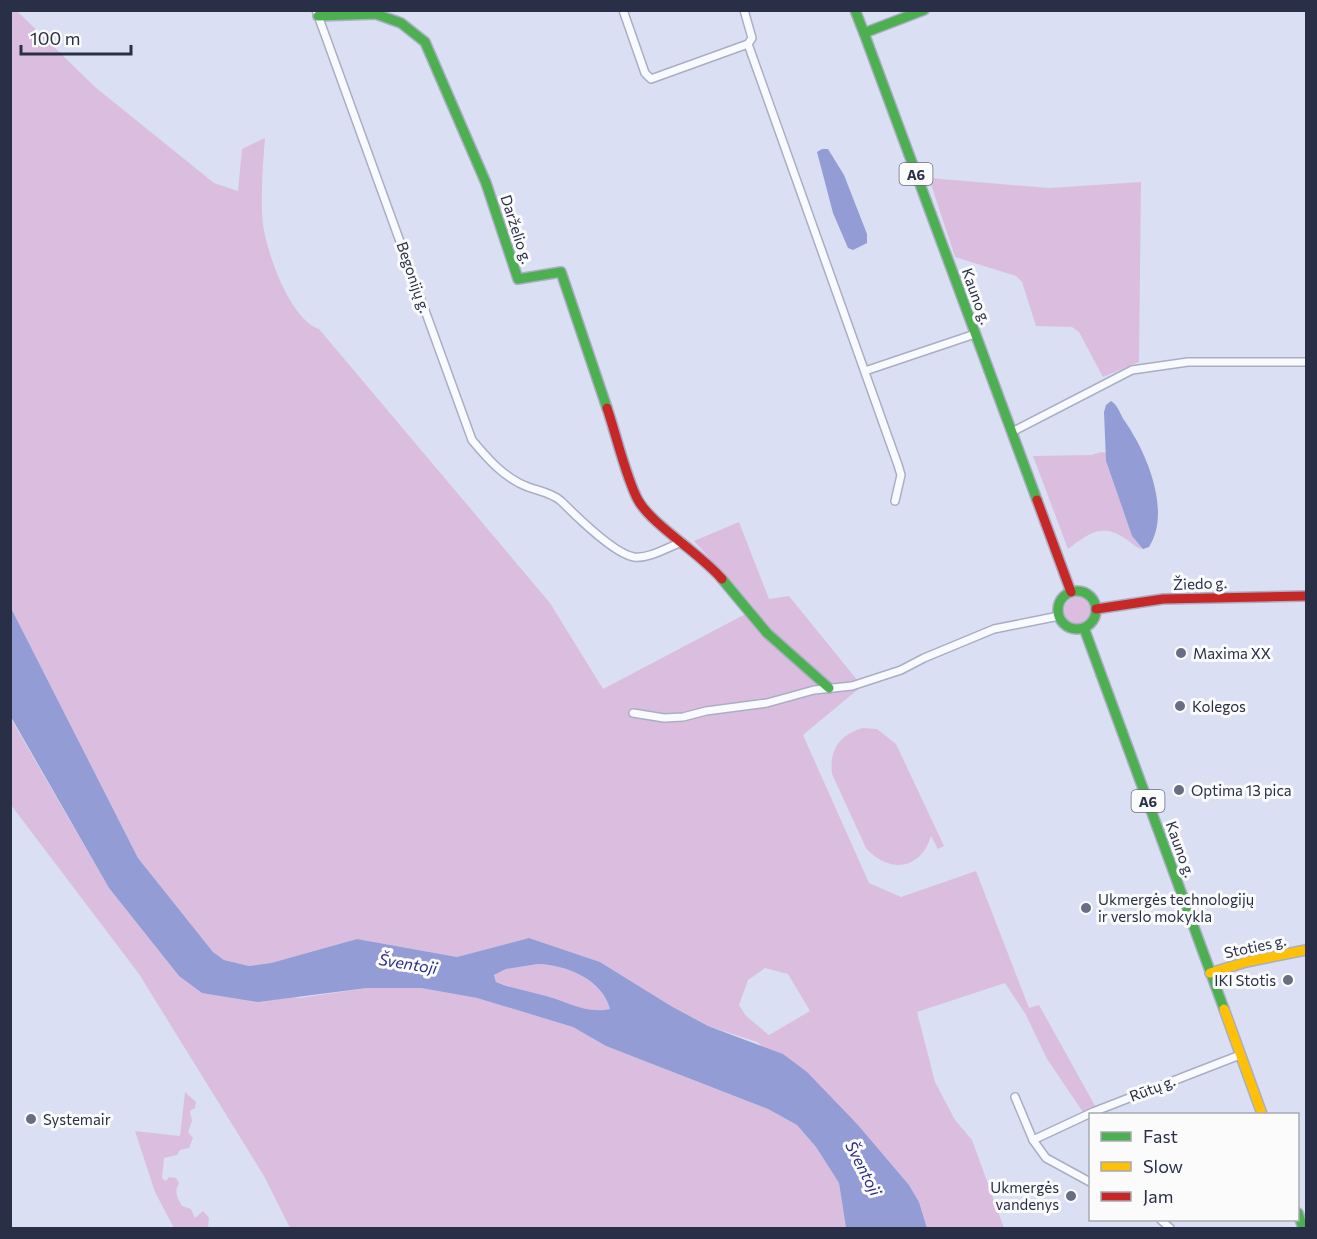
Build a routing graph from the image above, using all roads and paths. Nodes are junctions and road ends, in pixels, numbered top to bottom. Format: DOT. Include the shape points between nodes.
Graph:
graph roads {
  1 [pos="623,10"];
  2 [pos="744,10"];
  3 [pos="855,10"];
  4 [pos="924,10"];
  5 [pos="389,13"];
  6 [pos="317,14"];
  7 [pos="864,33"];
  8 [pos="748,44"];
  9 [pos="975,334"];
  10 [pos="1306,362"];
  11 [pos="865,371"];
  12 [pos="1012,432"];
  13 [pos="895,501"];
  14 [pos="682,542"];
  15 [pos="1071,592"];
  16 [pos="1306,596"];
  17 [pos="1096,609"];
  18 [pos="1059,616"];
  19 [pos="1084,628"];
  20 [pos="829,688"];
  21 [pos="633,713"];
  22 [pos="1306,950"];
  23 [pos="1210,973"];
  24 [pos="1240,1055"];
  25 [pos="1015,1097"];
  26 [pos="1094,1113"];
  27 [pos="1262,1113"];
  28 [pos="1089,1115"];
  29 [pos="1033,1140"];
  30 [pos="1089,1181"];
  1 -- 8 [label="street" via="645,73 651,79"];
  2 -- 8 [label="street" via="752,38"];
  3 -- 7 [label="main road, Kauno g. / A6"];
  4 -- 7 [label="main road"];
  5 -- 6 [label="main road, Darželio g."];
  5 -- 14 [label="main road, Darželio g." via="425,42 486,183 518,279 561,272 634,491 649,514"];
  6 -- 14 [label="street, Begonijų g." via="409,262 465,428 487,459 513,479 561,501 630,556 644,557"];
  7 -- 9 [label="main road, Kauno g. / A6"];
  8 -- 11 [label="street"];
  9 -- 11 [label="street"];
  9 -- 12 [label="main road, Kauno g. / A6"];
  10 -- 12 [label="street" via="1188,362 1132,370"];
  11 -- 13 [label="street" via="901,475"];
  12 -- 15 [label="main road, Kauno g. / A6"];
  14 -- 20 [label="main road" via="708,562 767,633"];
  15 -- 17 [label="main road" via="1087,594"];
  15 -- 18 [label="main road" via="1061,600"];
  16 -- 17 [label="main road, Žiedo g." via="1163,599"];
  17 -- 19 [label="main road" via="1093,621"];
  18 -- 19 [label="main road" via="1071,629"];
  18 -- 20 [label="street" via="994,629 901,670 852,686"];
  19 -- 23 [label="main road, Kauno g. / A6"];
  20 -- 21 [label="street" via="683,717"];
  22 -- 23 [label="main road, Stoties g."];
  23 -- 24 [label="main road, Kauno g. / A6"];
  24 -- 26 [label="street, Rūtų g."];
  24 -- 27 [label="main road, Kauno g. / A6"];
  25 -- 29 [label="street"];
  28 -- 29 [label="street, Rūtų g."];
  29 -- 30 [label="street" via="1046,1158"];
}
